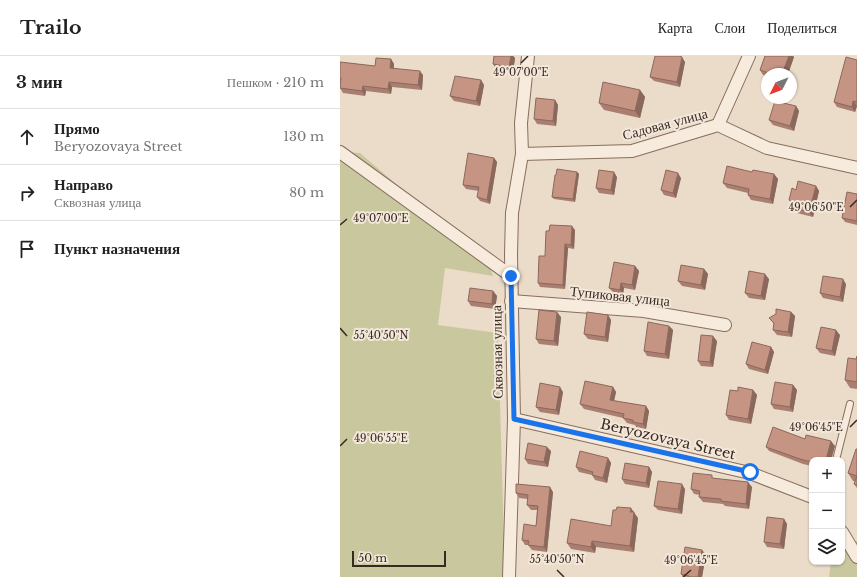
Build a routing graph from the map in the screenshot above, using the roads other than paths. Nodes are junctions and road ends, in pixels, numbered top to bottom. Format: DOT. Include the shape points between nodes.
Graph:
graph roads {
  1 [pos="528,56"];
  2 [pos="748,56"];
  3 [pos="718,125"];
  4 [pos="340,152"];
  5 [pos="522,154"];
  6 [pos="857,168"];
  7 [pos="511,276"];
  8 [pos="512,301"];
  9 [pos="725,325"];
  10 [pos="850,404"];
  11 [pos="514,419"];
  12 [pos="837,457"];
  13 [pos="809,496"];
  14 [pos="845,537"];
  15 [pos="857,557"];
  16 [pos="509,577"];
  1 -- 5 [label="street, Сквозная улица" via="520,123"];
  2 -- 3 [label="street"];
  3 -- 5 [label="street, Садовая улица" via="632,151"];
  3 -- 6 [label="street, Садовая улица" via="766,148"];
  4 -- 7 [label="street"];
  5 -- 7 [label="street, Сквозная улица" via="512,213"];
  7 -- 8 [label="street, Сквозная улица"];
  8 -- 9 [label="street, Тупиковая улица" via="644,311"];
  8 -- 11 [label="street, Сквозная улица"];
  10 -- 12 [label="lane"];
  11 -- 13 [label="street, Beryozovaya Street" via="750,472"];
  11 -- 16 [label="street, Сквозная улица"];
  14 -- 15 [label="street"];
}
